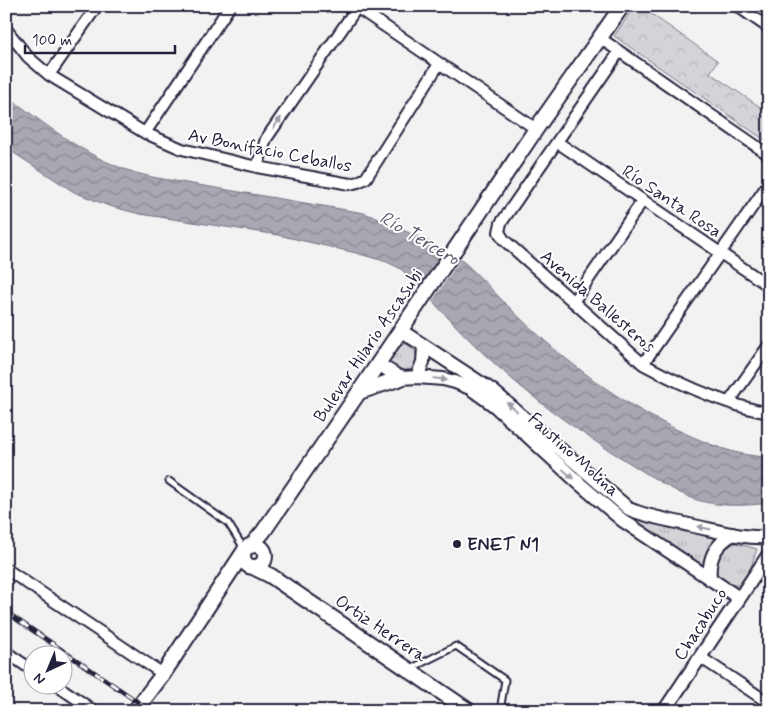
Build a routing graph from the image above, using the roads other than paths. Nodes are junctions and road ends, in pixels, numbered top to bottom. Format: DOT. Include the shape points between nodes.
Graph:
graph roads {
  1 [pos="98,6"];
  2 [pos="230,6"];
  3 [pos="622,6"];
  4 [pos="737,6"];
  5 [pos="357,7"];
  6 [pos="769,28"];
  7 [pos="6,29"];
  8 [pos="600,38"];
  9 [pos="619,52"];
  10 [pos="439,64"];
  11 [pos="49,75"];
  12 [pos="536,129"];
  13 [pos="145,133"];
  14 [pos="557,142"];
  15 [pos="769,155"];
  16 [pos="257,167"];
  17 [pos="769,183"];
  18 [pos="643,200"];
  19 [pos="719,252"];
  20 [pos="769,286"];
  21 [pos="573,302"];
  22 [pos="400,330"];
  23 [pos="769,345"];
  24 [pos="424,347"];
  25 [pos="378,364"];
  26 [pos="643,364"];
  27 [pos="417,377"];
  28 [pos="401,378"];
  29 [pos="359,392"];
  30 [pos="729,402"];
  31 [pos="769,413"];
  32 [pos="169,481"];
  33 [pos="733,534"];
  34 [pos="764,537"];
  35 [pos="767,555"];
  36 [pos="252,556"];
  37 [pos="6,569"];
  38 [pos="710,579"];
  39 [pos="739,598"];
  40 [pos="6,652"];
  41 [pos="700,657"];
  42 [pos="22,663"];
  43 [pos="409,669"];
  44 [pos="163,674"];
  45 [pos="69,694"];
  46 [pos="769,703"];
  47 [pos="94,711"];
  48 [pos="135,711"];
  49 [pos="469,711"];
  50 [pos="500,711"];
  51 [pos="664,711"];
  1 -- 11 [label="street"];
  2 -- 13 [label="street"];
  3 -- 8 [label="main road, Bulevar Hilario Ascasubi"];
  4 -- 6 [label="street"];
  5 -- 10 [label="street"];
  16 -- 5 [label="street, one-way" via="266,139"];
  7 -- 11 [label="street, Av Bonifacio Ceballos" via="28,57"];
  8 -- 9 [label="street"];
  8 -- 12 [label="main road, Bulevar Hilario Ascasubi"];
  9 -- 14 [label="street"];
  9 -- 15 [label="street"];
  10 -- 12 [label="street"];
  10 -- 16 [label="street, Av Bonifacio Ceballos" via="366,178 350,184"];
  11 -- 13 [label="street, Av Bonifacio Ceballos"];
  12 -- 22 [label="main road, Bulevar Hilario Ascasubi"];
  13 -- 16 [label="street, Av Bonifacio Ceballos" via="182,150"];
  14 -- 18 [label="street, Río Santa Rosa"];
  14 -- 21 [label="street, Avenida Ballesteros" via="501,223 499,232"];
  17 -- 19 [label="street"];
  18 -- 19 [label="street, Río Santa Rosa"];
  18 -- 21 [label="street"];
  19 -- 20 [label="street, Río Santa Rosa"];
  19 -- 26 [label="street"];
  21 -- 26 [label="street, Avenida Ballesteros"];
  22 -- 24 [label="street, Faustino Molina"];
  22 -- 25 [label="main road, Bulevar Hilario Ascasubi"];
  23 -- 30 [label="street"];
  24 -- 27 [label="street"];
  33 -- 24 [label="street, Faustino Molina, one-way" via="629,510 493,391"];
  25 -- 28 [label="street"];
  25 -- 29 [label="main road, Bulevar Hilario Ascasubi"];
  26 -- 30 [label="street, Avenida Ballesteros"];
  27 -- 28 [label="street, Faustino Molina"];
  27 -- 38 [label="street, Faustino Molina, one-way" via="455,382 481,396 622,520"];
  28 -- 29 [label="main road"];
  29 -- 36 [label="main road, Bulevar Hilario Ascasubi" via="263,532"];
  30 -- 31 [label="street, Avenida Ballesteros"];
  32 -- 36 [label="lane" via="228,524"];
  33 -- 34 [label="street, Faustino Molina"];
  33 -- 38 [label="street" via="712,554"];
  34 -- 35 [label="street"];
  35 -- 39 [label="street, Chacabuco"];
  36 -- 43 [label="main road, Ortiz Herrera" via="271,576"];
  36 -- 44 [label="main road" via="233,571"];
  37 -- 44 [label="street"];
  38 -- 39 [label="street, Faustino Molina"];
  39 -- 41 [label="street, Chacabuco"];
  40 -- 42 [label="street"];
  41 -- 46 [label="street"];
  41 -- 51 [label="street, Chacabuco"];
  43 -- 49 [label="main road, Ortiz Herrera"];
  43 -- 50 [label="lane" via="456,646 505,680"];
  44 -- 48 [label="main road"];
  45 -- 47 [label="street"];
}
